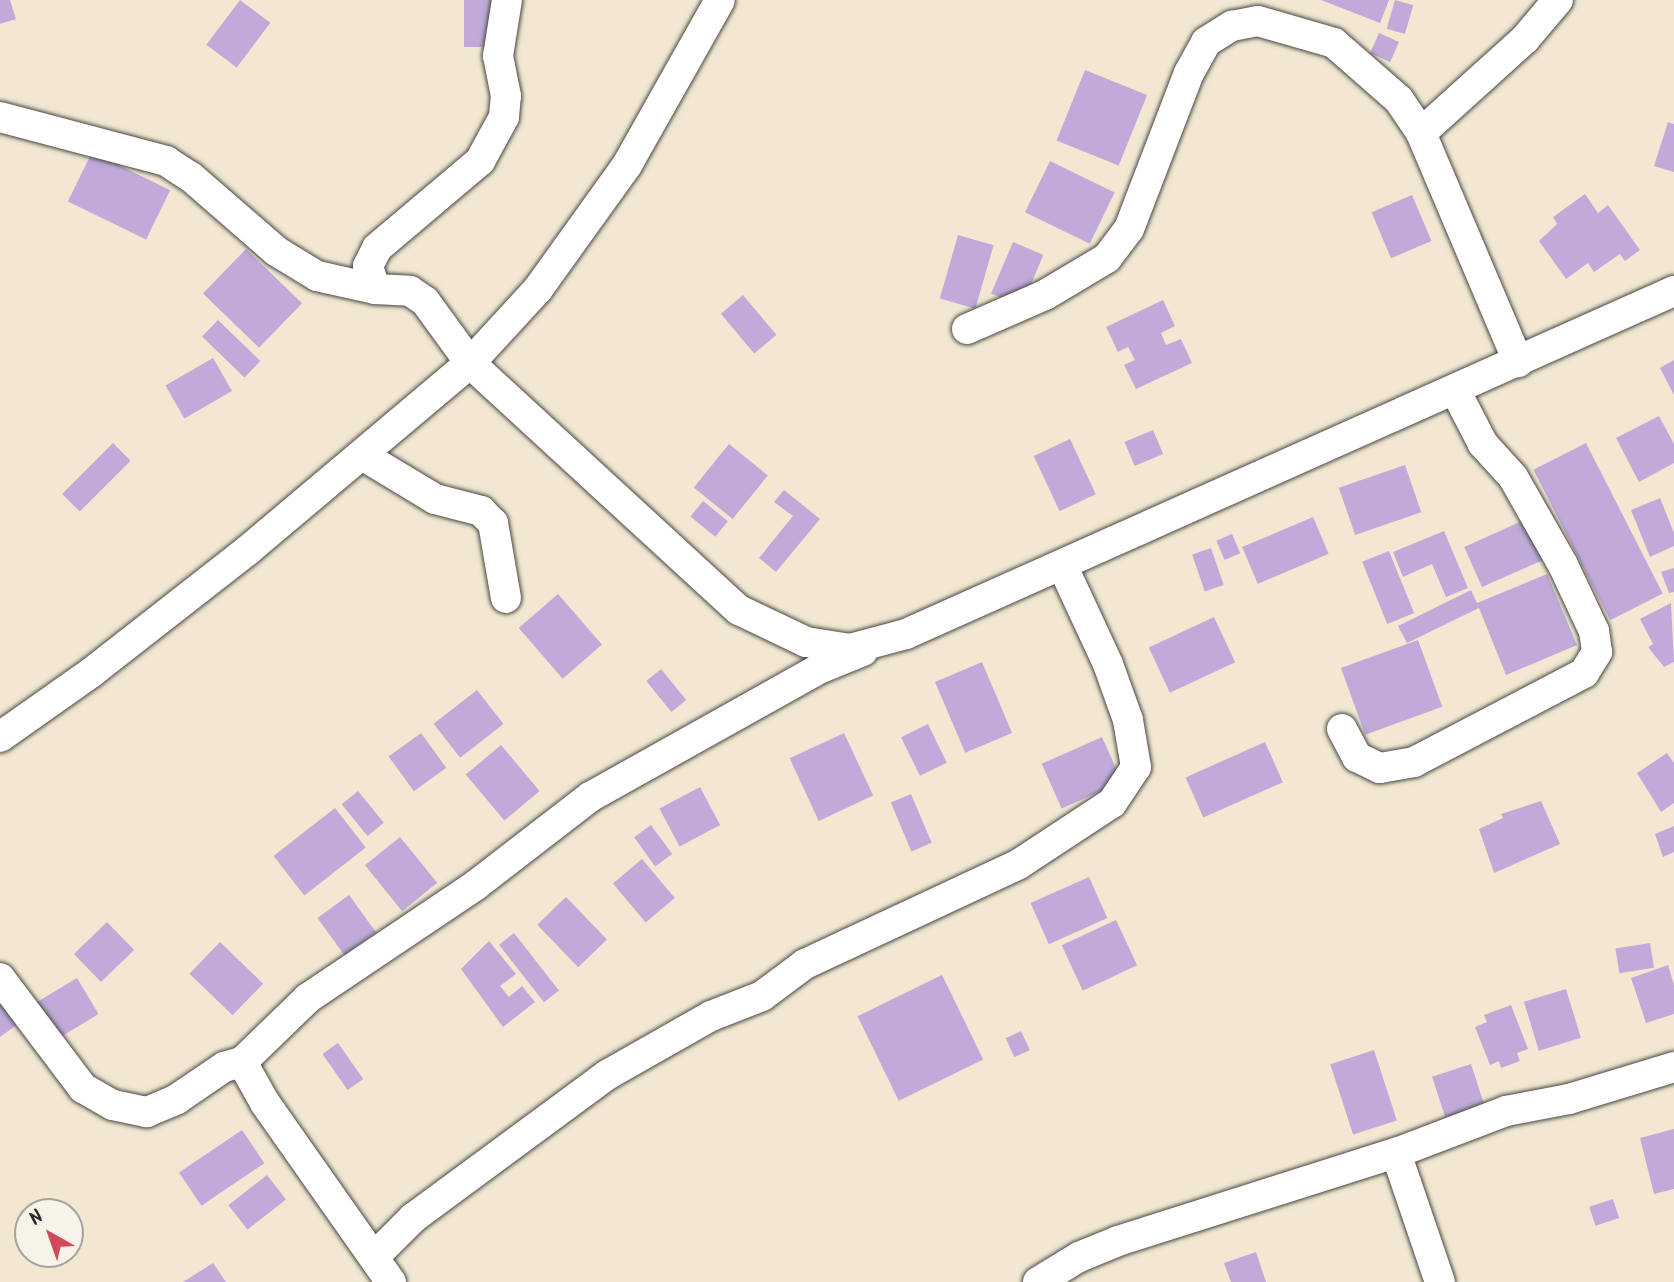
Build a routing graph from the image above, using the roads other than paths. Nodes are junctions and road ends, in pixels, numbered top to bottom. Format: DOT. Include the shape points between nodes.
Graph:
graph roads {
  1 [pos="507,0"];
  2 [pos="720,0"];
  3 [pos="1558,0"];
  4 [pos="0,117"];
  5 [pos="1421,133"];
  6 [pos="375,289"];
  7 [pos="1674,291"];
  8 [pos="967,329"];
  9 [pos="1518,362"];
  10 [pos="470,363"];
  11 [pos="1455,390"];
  12 [pos="362,455"];
  13 [pos="1062,565"];
  14 [pos="506,598"];
  15 [pos="906,634"];
  16 [pos="1342,729"];
  17 [pos="0,737"];
  18 [pos="0,978"];
  19 [pos="242,1062"];
  20 [pos="1674,1067"];
  21 [pos="1396,1153"];
  22 [pos="375,1256"];
  23 [pos="391,1282"];
  24 [pos="1038,1282"];
  25 [pos="1440,1282"];
  1 -- 6 [label="street" via="498,56 506,96 504,117 480,161 377,248 368,266"];
  2 -- 10 [label="street" via="627,165 538,289"];
  3 -- 5 [label="street" via="1525,39"];
  4 -- 6 [label="street" via="166,161 317,276"];
  5 -- 8 [label="street" via="1399,100 1334,43 1258,21 1232,26 1206,42 1189,73 1129,229 1107,258 1045,295"];
  5 -- 9 [label="street"];
  6 -- 10 [label="street" via="410,291 425,302"];
  7 -- 9 [label="street"];
  9 -- 11 [label="street"];
  10 -- 12 [label="street"];
  10 -- 15 [label="street" via="739,610 806,642 850,649"];
  11 -- 13 [label="street"];
  11 -- 16 [label="street" via="1483,444 1513,477 1563,565 1594,631 1597,652 1584,673 1414,762 1380,768 1368,763 1357,757"];
  12 -- 14 [label="street" via="435,499 481,511 493,523"];
  12 -- 17 [label="street" via="134,640"];
  13 -- 15 [label="street"];
  13 -- 22 [label="street" via="1108,664 1128,720 1136,767 1112,803 1019,864 805,964 762,996 711,1016 607,1075 413,1218"];
  15 -- 19 [label="street" via="821,668 590,797 476,885 308,998"];
  18 -- 19 [label="street" via="83,1087 113,1105 146,1112 177,1099 224,1067"];
  19 -- 22 [label="street" via="265,1102"];
  20 -- 21 [label="street" via="1569,1100 1506,1111"];
  21 -- 24 [label="street" via="1118,1241 1079,1257"];
  21 -- 25 [label="street"];
  22 -- 23 [label="street"];
}
